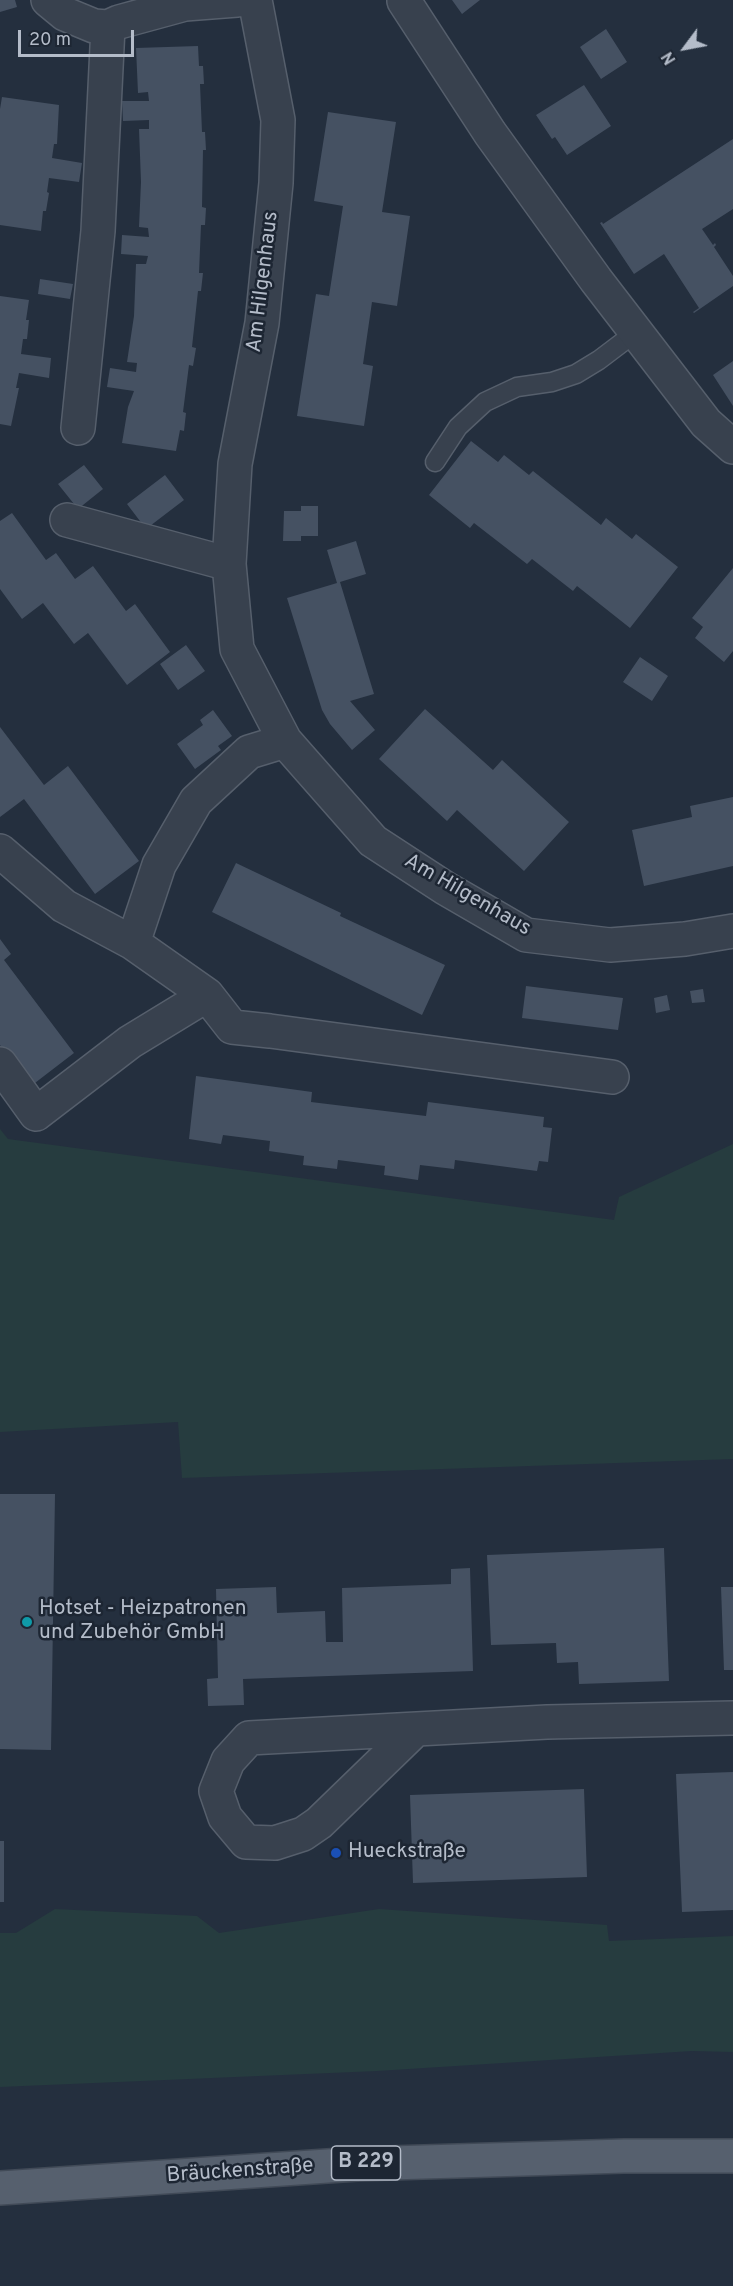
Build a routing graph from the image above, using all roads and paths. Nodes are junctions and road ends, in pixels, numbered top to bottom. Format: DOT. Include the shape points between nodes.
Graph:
graph roads {
  1 [pos="48,0"];
  2 [pos="237,0"];
  3 [pos="255,0"];
  4 [pos="400,0"];
  5 [pos="108,27"];
  6 [pos="636,332"];
  7 [pos="78,428"];
  8 [pos="733,447"];
  9 [pos="435,462"];
  10 [pos="67,520"];
  11 [pos="229,564"];
  12 [pos="285,741"];
  13 [pos="0,851"];
  14 [pos="733,931"];
  15 [pos="134,943"];
  16 [pos="207,995"];
  17 [pos="0,1064"];
  18 [pos="612,1077"];
  19 [pos="733,1718"];
  20 [pos="415,1730"];
  21 [pos="733,2156"];
  22 [pos="0,2188"];
  1 -- 5 [label="street" via="65,14 94,26"];
  2 -- 5 [label="street" via="185,4"];
  3 -- 11 [label="street, Am Hilgenhaus" via="278,120 276,183 262,323 235,464"];
  4 -- 6 [label="street" via="490,133"];
  5 -- 7 [label="street" via="98,231"];
  6 -- 8 [label="street" via="706,423"];
  6 -- 9 [label="lane" via="576,374 517,387 485,402 458,427"];
  10 -- 11 [label="street"];
  11 -- 12 [label="street, Am Hilgenhaus" via="237,649"];
  12 -- 14 [label="street, Am Hilgenhaus" via="373,841 526,935 610,945"];
  12 -- 15 [label="street" via="249,752 196,801 159,865"];
  13 -- 15 [label="street" via="64,906"];
  15 -- 16 [label="street"];
  16 -- 17 [label="street" via="130,1042 36,1114"];
  16 -- 18 [label="street" via="232,1027"];
  19 -- 20 [label="street" via="547,1722"];
  20 -- 20 [label="street" via="249,1738 228,1761 216,1791 225,1817 246,1842 275,1843 303,1833 319,1823"];
  21 -- 22 [label="main road, Bräuckenstraße / B 229" via="357,2164"];
}
